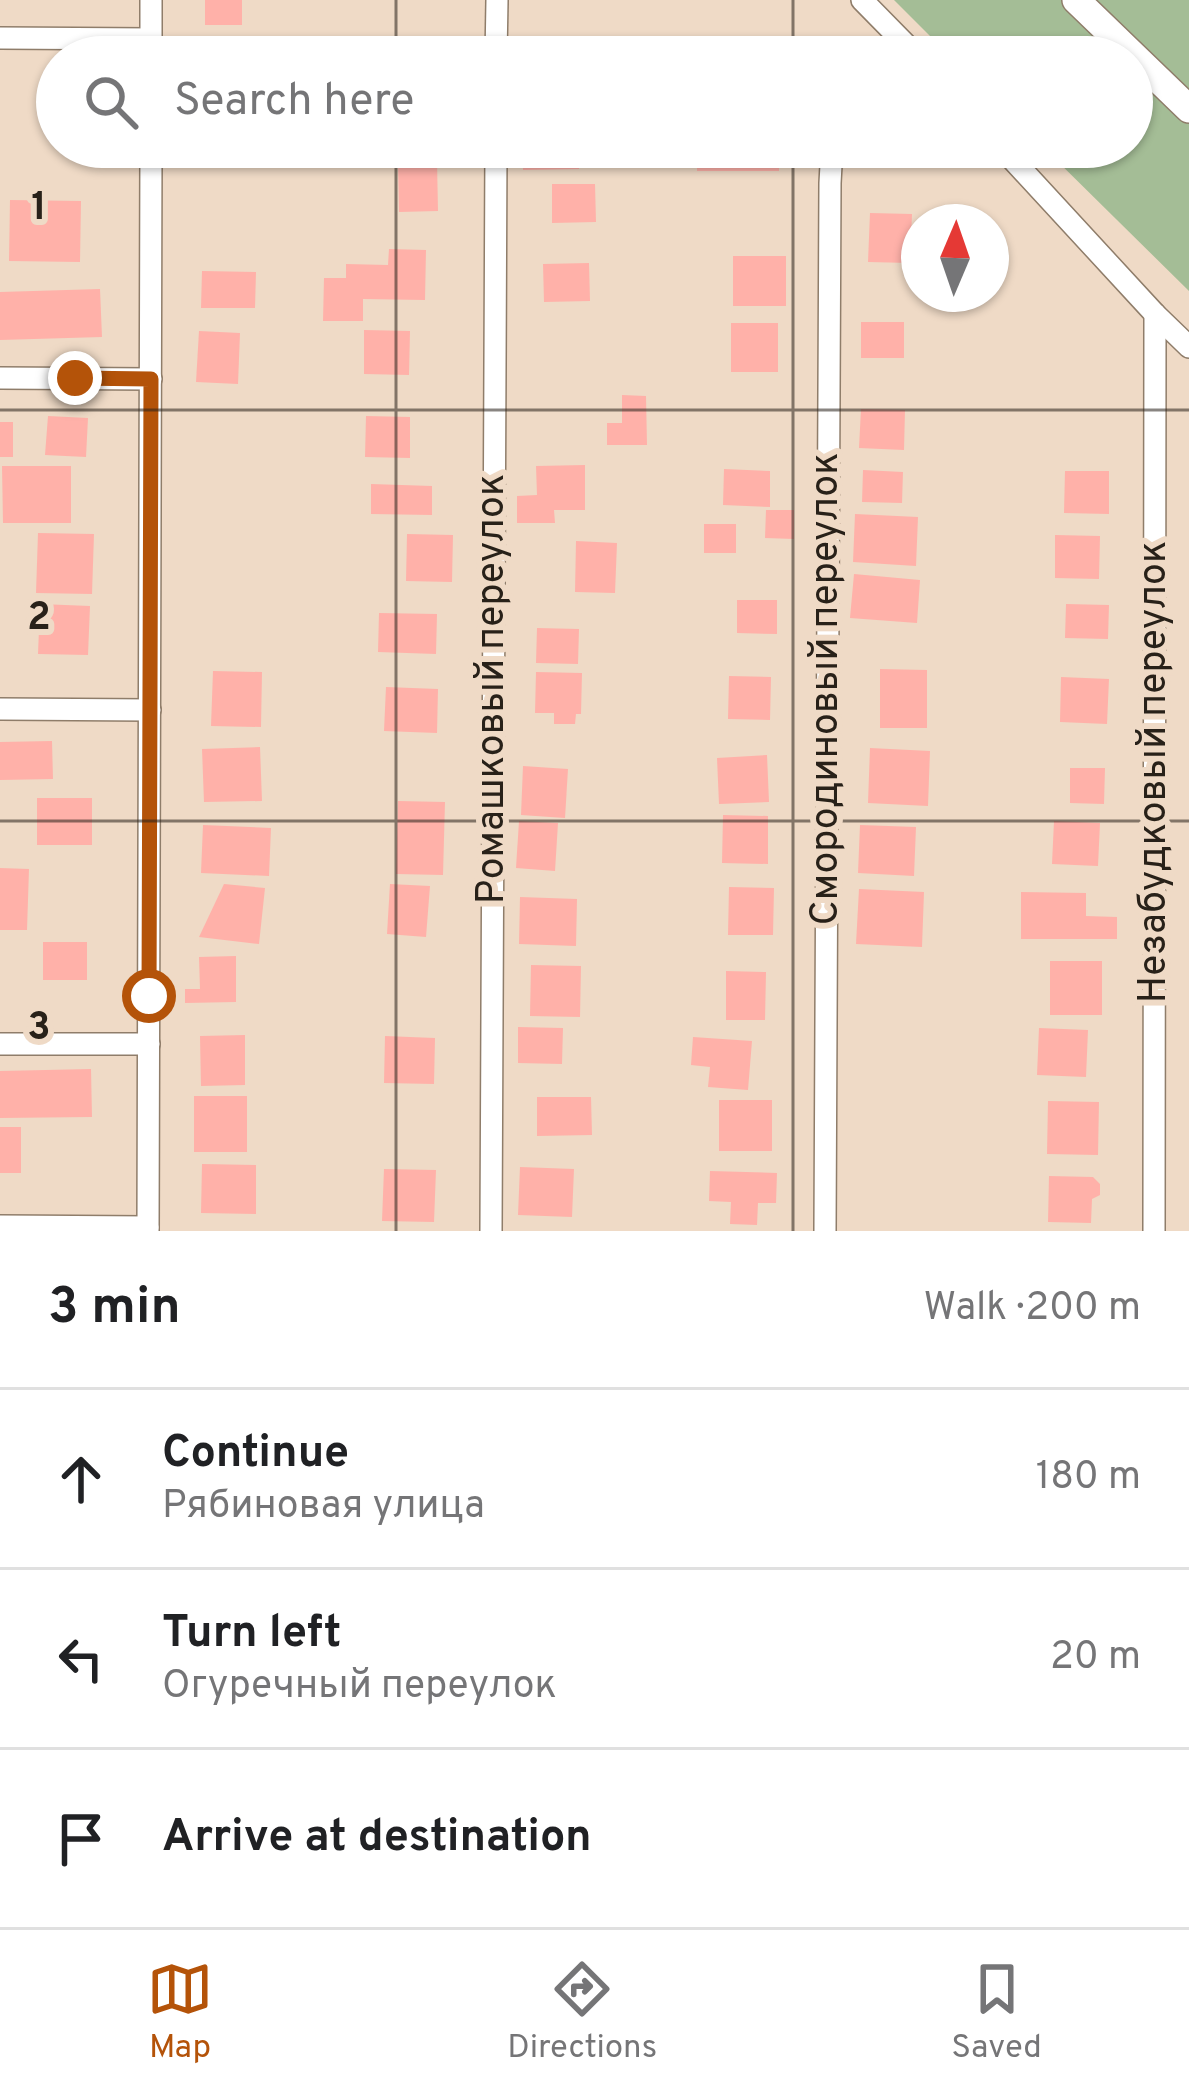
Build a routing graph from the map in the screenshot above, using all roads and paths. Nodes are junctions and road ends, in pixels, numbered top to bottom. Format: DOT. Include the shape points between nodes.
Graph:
graph roads {
  1 [pos="151,0"];
  2 [pos="496,0"];
  3 [pos="862,0"];
  4 [pos="1076,0"];
  5 [pos="151,36"];
  6 [pos="496,36"];
  7 [pos="891,36"];
  8 [pos="1113,36"];
  9 [pos="0,38"];
  10 [pos="36,40"];
  11 [pos="1153,74"];
  12 [pos="1189,109"];
  13 [pos="151,168"];
  14 [pos="496,168"];
  15 [pos="831,168"];
  16 [pos="1020,168"];
  17 [pos="1155,314"];
  18 [pos="1189,346"];
  19 [pos="0,378"];
  20 [pos="151,379"];
  21 [pos="0,709"];
  22 [pos="150,710"];
  23 [pos="0,1043"];
  24 [pos="149,1044"];
  25 [pos="0,1226"];
  26 [pos="148,1229"];
  27 [pos="491,1231"];
  28 [pos="825,1231"];
  29 [pos="1154,1231"];
  1 -- 5 [label="street"];
  2 -- 6 [label="street"];
  3 -- 7 [label="street"];
  4 -- 8 [label="street"];
  9 -- 10 [label="street"];
  11 -- 12 [label="street"];
  13 -- 20 [label="street"];
  14 -- 27 [label="street, Ромашковый переулок"];
  15 -- 28 [label="street, Смородиновый переулок"];
  16 -- 17 [label="street"];
  17 -- 18 [label="street"];
  17 -- 29 [label="street, Незабудковый переулок"];
  19 -- 20 [label="street"];
  20 -- 22 [label="street"];
  21 -- 22 [label="street"];
  22 -- 24 [label="street"];
  23 -- 24 [label="street"];
  24 -- 26 [label="street"];
  25 -- 26 [label="street"];
}
